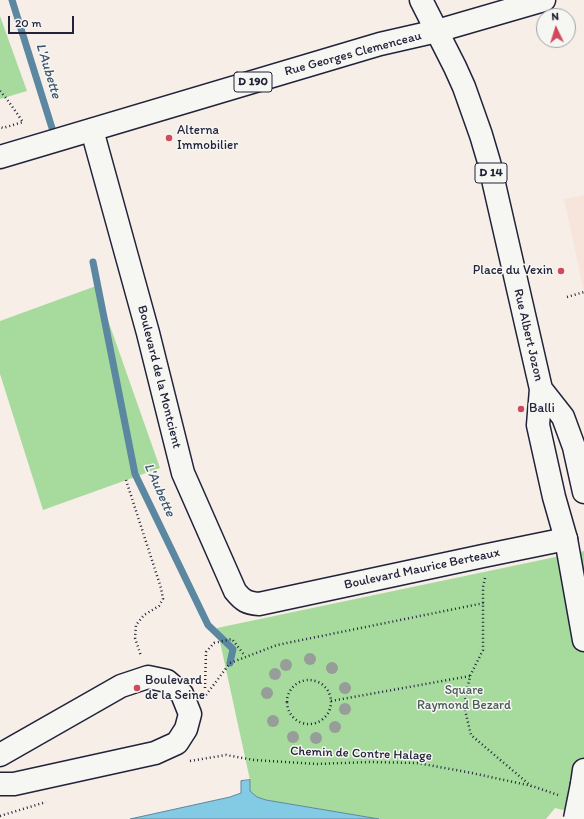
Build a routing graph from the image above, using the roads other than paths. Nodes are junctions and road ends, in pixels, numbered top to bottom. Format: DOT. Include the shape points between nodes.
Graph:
graph roads {
  1 [pos="421,0"];
  2 [pos="544,0"];
  3 [pos="437,31"];
  4 [pos="92,130"];
  5 [pos="0,157"];
  6 [pos="540,389"];
  7 [pos="584,492"];
  8 [pos="575,537"];
  9 [pos="259,604"];
  10 [pos="584,640"];
  11 [pos="0,755"];
  12 [pos="583,777"];
  13 [pos="0,784"];
  14 [pos="575,819"];
  1 -- 3 [label="main road, D 14"];
  2 -- 3 [label="main road, Rue Georges Clemenceau / D 190"];
  3 -- 4 [label="main road, Rue Georges Clemenceau / D 190" via="380,44"];
  3 -- 6 [label="main road, Rue Albert Jozon / D 14" via="464,87 489,162"];
  4 -- 5 [label="main road, Rue Georges Clemenceau / D 190"];
  4 -- 9 [label="main road, Boulevard de la Montcient" via="184,473 235,591 240,598 249,603"];
  6 -- 7 [label="main road, Rue Albert Jozon / D 14" via="563,417 574,448"];
  6 -- 8 [label="main road, Rue Albert Jozon / D 14" via="538,425 554,497"];
  8 -- 9 [label="main road, Boulevard Maurice Berteaux"];
  8 -- 10 [label="main road, Rue Albert Jozon / D 14"];
  11 -- 13 [label="main road" via="121,686 148,677 167,682 182,694 190,714 186,729 177,743 155,753 14,784"];
  12 -- 14 [label="main road, bridge"];
}
